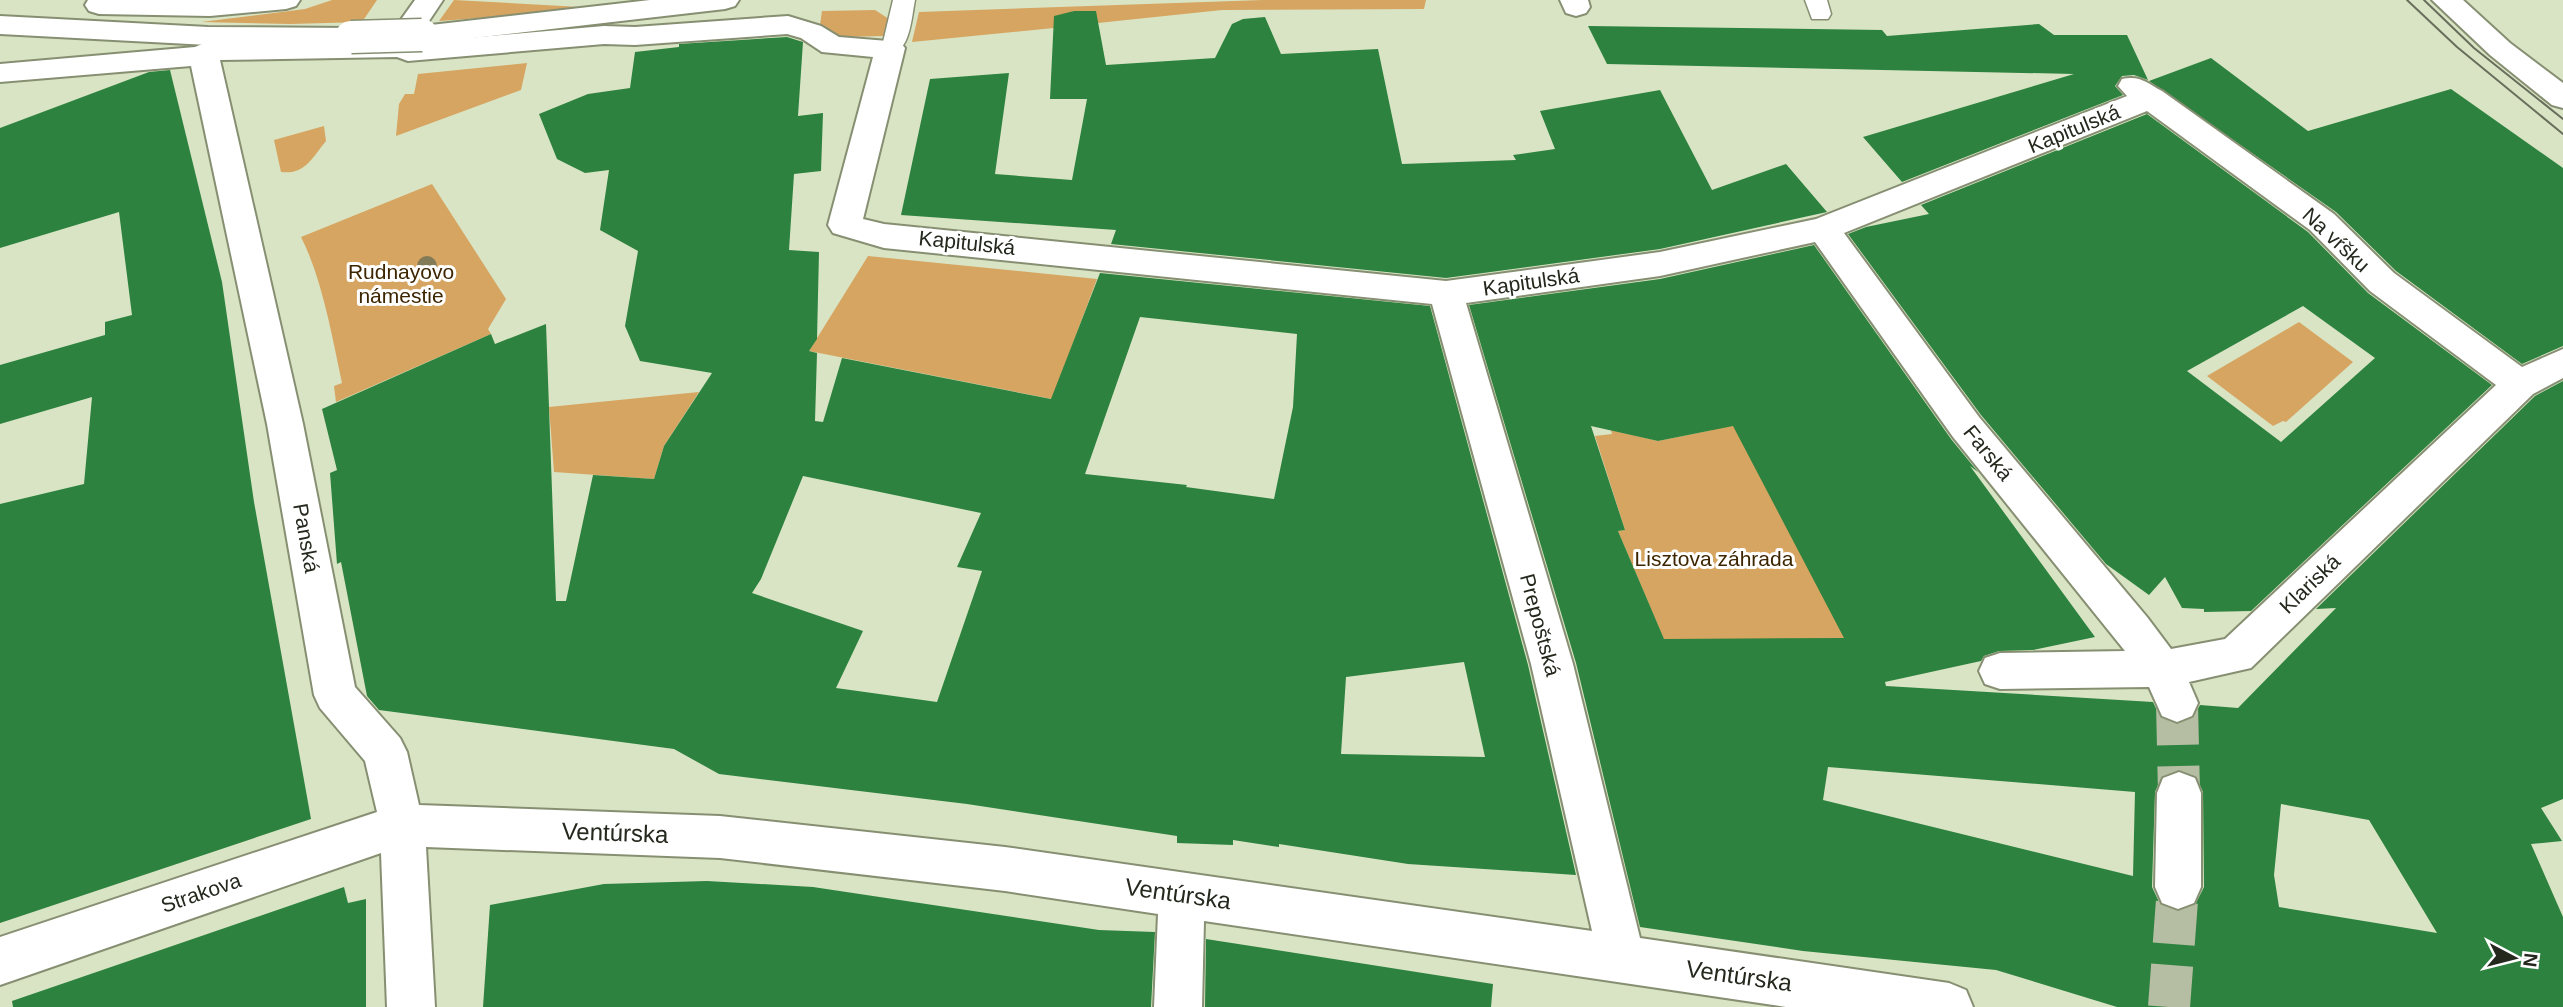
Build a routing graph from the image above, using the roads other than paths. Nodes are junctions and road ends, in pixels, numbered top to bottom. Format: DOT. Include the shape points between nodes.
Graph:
graph roads {
  1 [pos="13,0"];
  2 [pos="286,0"];
  3 [pos="725,0"];
  4 [pos="904,0"];
  5 [pos="2446,0"];
  6 [pos="422,18"];
  7 [pos="0,25"];
  8 [pos="890,48"];
  9 [pos="204,56"];
  10 [pos="0,73"];
  11 [pos="2142,92"];
  12 [pos="2563,98"];
  13 [pos="1823,229"];
  14 [pos="1446,293"];
  15 [pos="2563,362"];
  16 [pos="2520,384"];
  17 [pos="2000,671"];
  18 [pos="2169,686"];
  19 [pos="2179,793"];
  20 [pos="402,825"];
  21 [pos="2178,887"];
  22 [pos="1182,894"];
  23 [pos="1622,960"];
  24 [pos="0,961"];
  25 [pos="411,1007"];
  26 [pos="1178,1007"];
  27 [pos="1949,1007"];
  1 -- 2 [label="street" via="210,8"];
  3 -- 6 [label="street"];
  4 -- 8 [label="lane"];
  5 -- 12 [label="street"];
  6 -- 7 [label="street, bridge" via="351,37 208,36"];
  8 -- 9 [label="street" via="832,46 788,24 408,52 411,48 207,51"];
  8 -- 14 [label="street, Kapitulská" via="845,225 884,236"];
  9 -- 10 [label="street"];
  9 -- 20 [label="street, Panská" via="285,424 335,695 384,752"];
  11 -- 13 [label="street, Kapitulská"];
  11 -- 16 [label="street, Na vŕšku" via="2322,222 2382,282"];
  13 -- 14 [label="street, Kapitulská" via="1660,264"];
  13 -- 18 [label="street, Farská" via="1966,427 2133,629"];
  14 -- 23 [label="street, Prepoštská" via="1552,664"];
  15 -- 16 [label="street, Klariská"];
  16 -- 18 [label="street, Klariská" via="2236,654"];
  17 -- 18 [label="street, Klariská"];
  19 -- 21 [label="street"];
  20 -- 22 [label="street, Ventúrska" via="720,836"];
  20 -- 24 [label="street, Strakova"];
  20 -- 25 [label="street, Panská"];
  22 -- 23 [label="street, Ventúrska"];
  22 -- 26 [label="street"];
  23 -- 27 [label="street, Ventúrska"];
}
